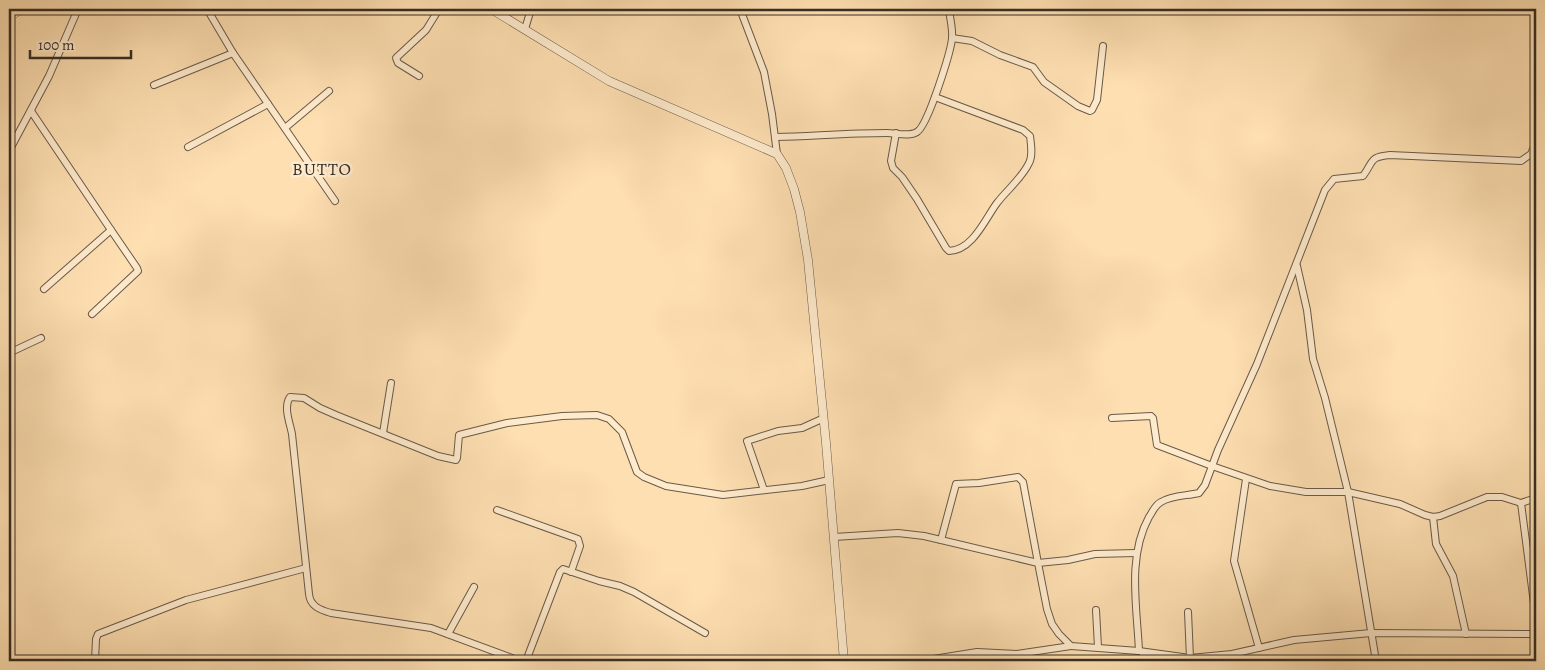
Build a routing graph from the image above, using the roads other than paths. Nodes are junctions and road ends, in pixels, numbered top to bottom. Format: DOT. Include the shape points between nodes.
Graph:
graph roads {
  1 [pos="22,9"];
  2 [pos="78,9"];
  3 [pos="207,9"];
  4 [pos="439,9"];
  5 [pos="492,9"];
  6 [pos="532,9"];
  7 [pos="740,9"];
  8 [pos="968,9"];
  9 [pos="949,10"];
  10 [pos="9,17"];
  11 [pos="525,29"];
  12 [pos="952,38"];
  13 [pos="1103,46"];
  14 [pos="233,53"];
  15 [pos="419,76"];
  16 [pos="154,85"];
  17 [pos="329,91"];
  18 [pos="935,97"];
  19 [pos="268,104"];
  20 [pos="31,111"];
  21 [pos="285,128"];
  22 [pos="896,133"];
  23 [pos="776,137"];
  24 [pos="1536,142"];
  25 [pos="188,147"];
  26 [pos="9,151"];
  27 [pos="776,154"];
  28 [pos="335,201"];
  29 [pos="111,230"];
  30 [pos="1297,265"];
  31 [pos="44,289"];
  32 [pos="92,314"];
  33 [pos="41,338"];
  34 [pos="9,353"];
  35 [pos="391,383"];
  36 [pos="824,418"];
  37 [pos="1112,418"];
  38 [pos="383,433"];
  39 [pos="1212,466"];
  40 [pos="1246,479"];
  41 [pos="828,480"];
  42 [pos="764,490"];
  43 [pos="1348,492"];
  44 [pos="1536,498"];
  45 [pos="1521,503"];
  46 [pos="497,510"];
  47 [pos="1433,517"];
  48 [pos="834,537"];
  49 [pos="941,540"];
  50 [pos="1136,552"];
  51 [pos="1038,563"];
  52 [pos="306,568"];
  53 [pos="571,572"];
  54 [pos="1534,582"];
  55 [pos="474,587"];
  56 [pos="1096,610"];
  57 [pos="1188,612"];
  58 [pos="1536,619"];
  59 [pos="705,633"];
  60 [pos="1371,633"];
  61 [pos="448,634"];
  62 [pos="1466,634"];
  63 [pos="1536,634"];
  64 [pos="1071,646"];
  65 [pos="1098,647"];
  66 [pos="1259,648"];
  67 [pos="1141,651"];
  68 [pos="1239,653"];
  69 [pos="1017,654"];
  70 [pos="1190,658"];
  71 [pos="96,661"];
  72 [pos="520,661"];
  73 [pos="526,661"];
  74 [pos="844,661"];
  75 [pos="921,661"];
  76 [pos="1016,661"];
  77 [pos="1143,661"];
  78 [pos="1240,661"];
  79 [pos="1376,661"];
  1 -- 10 [label="street"];
  2 -- 20 [label="street"];
  3 -- 14 [label="street"];
  4 -- 15 [label="street" via="426,30 396,58 398,63"];
  5 -- 11 [label="street"];
  6 -- 11 [label="street"];
  7 -- 23 [label="street" via="764,72"];
  8 -- 9 [label="street"];
  9 -- 12 [label="street"];
  11 -- 27 [label="street" via="609,81"];
  12 -- 13 [label="street" via="972,41 1033,67 1044,82 1090,112 1097,100"];
  12 -- 18 [label="street"];
  14 -- 16 [label="street"];
  14 -- 19 [label="street"];
  17 -- 21 [label="street"];
  18 -- 22 [label="street" via="917,132"];
  18 -- 22 [label="street" via="1023,130 1030,136 1029,163 977,234 955,251 946,248 894,168 891,161"];
  19 -- 21 [label="street"];
  19 -- 25 [label="street"];
  20 -- 26 [label="street"];
  20 -- 29 [label="street"];
  21 -- 28 [label="street"];
  22 -- 23 [label="street"];
  23 -- 27 [label="street"];
  24 -- 30 [label="street" via="1532,154 1521,161 1390,154 1374,158 1363,176 1334,180 1328,185"];
  27 -- 36 [label="street" via="786,168 800,212"];
  29 -- 31 [label="street"];
  29 -- 32 [label="street" via="138,272"];
  30 -- 39 [label="street"];
  30 -- 43 [label="street" via="1314,359"];
  33 -- 34 [label="street"];
  35 -- 38 [label="street"];
  36 -- 41 [label="street"];
  36 -- 42 [label="street" via="802,428 747,440"];
  37 -- 39 [label="street" via="1151,416 1157,445"];
  38 -- 42 [label="street" via="456,460 459,435 508,423 597,415 609,419 622,432 637,472 644,478 666,486 709,494"];
  38 -- 52 [label="street" via="320,408 304,398 294,396 288,400"];
  39 -- 40 [label="street"];
  39 -- 50 [label="street" via="1199,493 1171,498 1156,506"];
  40 -- 43 [label="street" via="1306,492"];
  40 -- 66 [label="street" via="1234,561"];
  41 -- 42 [label="street"];
  41 -- 48 [label="street"];
  43 -- 47 [label="street" via="1400,504"];
  43 -- 60 [label="street"];
  44 -- 45 [label="street"];
  45 -- 47 [label="street" via="1502,497 1487,497"];
  45 -- 54 [label="street"];
  46 -- 53 [label="street" via="578,539 580,546"];
  47 -- 62 [label="street" via="1436,544 1453,576"];
  48 -- 49 [label="street" via="898,533"];
  48 -- 74 [label="street"];
  49 -- 51 [label="street"];
  49 -- 51 [label="street" via="954,486 1018,477 1023,482"];
  50 -- 51 [label="street" via="1095,554"];
  50 -- 67 [label="street"];
  51 -- 64 [label="street" via="1052,624"];
  52 -- 61 [label="street" via="309,599 321,610 422,626"];
  52 -- 71 [label="street" via="186,600 98,634"];
  53 -- 59 [label="street" via="634,592"];
  53 -- 73 [label="street" via="564,569 560,572"];
  54 -- 58 [label="street"];
  55 -- 61 [label="street"];
  56 -- 65 [label="street"];
  57 -- 70 [label="street"];
  60 -- 62 [label="street"];
  60 -- 66 [label="street" via="1294,640"];
  60 -- 79 [label="street"];
  61 -- 72 [label="street"];
  62 -- 63 [label="street"];
  64 -- 65 [label="street"];
  64 -- 69 [label="street"];
  65 -- 67 [label="street"];
  66 -- 68 [label="street"];
  67 -- 70 [label="street"];
  67 -- 77 [label="street"];
  68 -- 70 [label="street"];
  68 -- 78 [label="street"];
  69 -- 75 [label="street" via="978,652"];
  69 -- 76 [label="street"];
}
